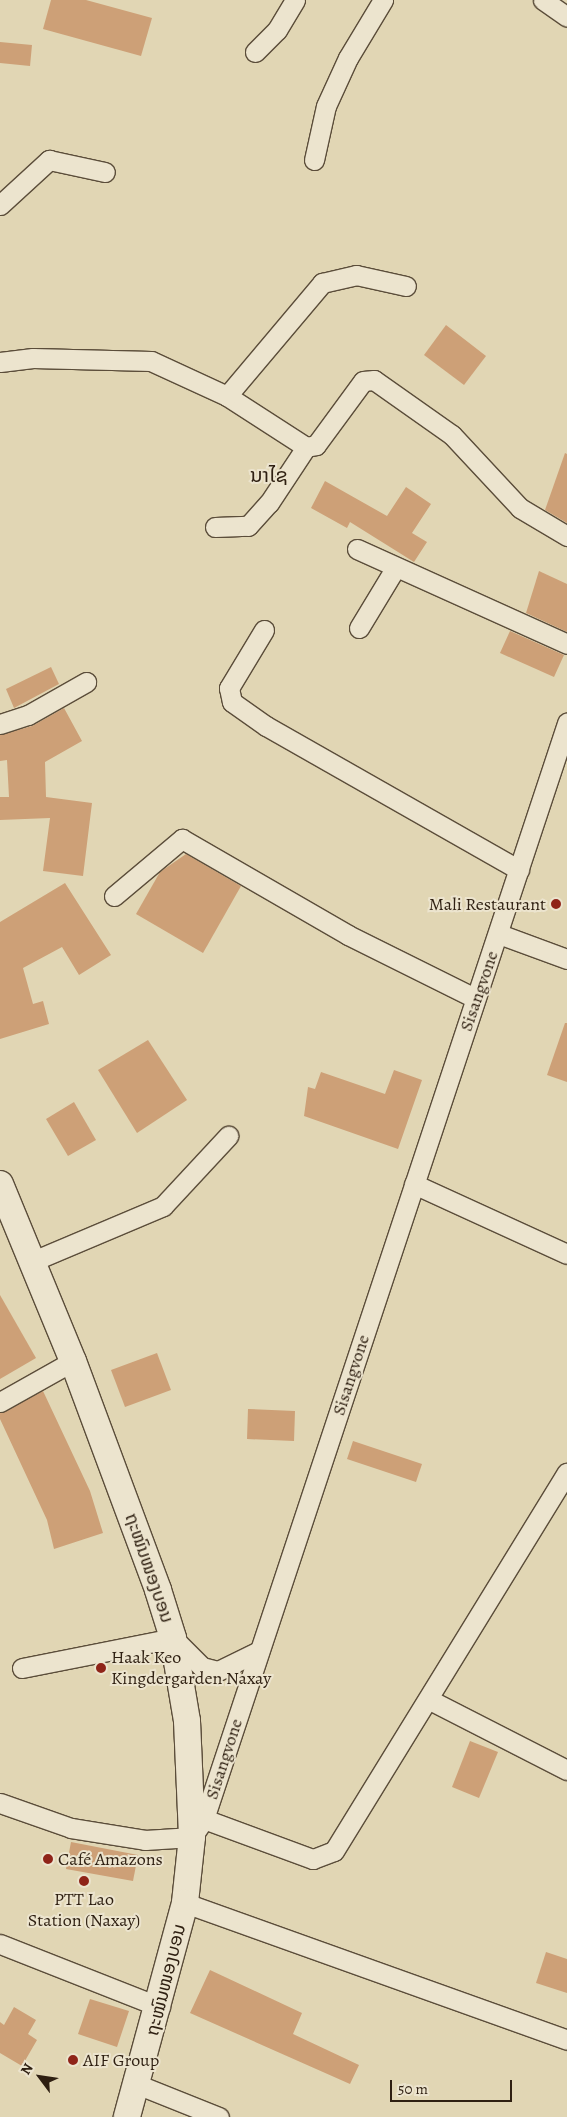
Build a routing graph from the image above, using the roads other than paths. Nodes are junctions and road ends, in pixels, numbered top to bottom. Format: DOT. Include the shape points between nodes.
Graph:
graph roads {
  1 [pos="295,0"];
  2 [pos="383,0"];
  3 [pos="543,0"];
  4 [pos="567,17"];
  5 [pos="255,52"];
  6 [pos="314,160"];
  7 [pos="105,172"];
  8 [pos="0,205"];
  9 [pos="406,286"];
  10 [pos="0,362"];
  11 [pos="227,396"];
  12 [pos="306,447"];
  13 [pos="215,527"];
  14 [pos="567,536"];
  15 [pos="357,550"];
  16 [pos="396,567"];
  17 [pos="359,628"];
  18 [pos="264,630"];
  19 [pos="567,644"];
  20 [pos="86,682"];
  21 [pos="567,723"];
  22 [pos="0,724"];
  23 [pos="519,870"];
  24 [pos="114,896"];
  25 [pos="499,934"];
  26 [pos="567,959"];
  27 [pos="475,998"];
  28 [pos="228,1136"];
  29 [pos="0,1184"];
  30 [pos="414,1184"];
  31 [pos="6,1216"];
  32 [pos="567,1254"];
  33 [pos="33,1261"];
  34 [pos="73,1361"];
  35 [pos="0,1402"];
  36 [pos="567,1473"];
  37 [pos="173,1638"];
  38 [pos="259,1651"];
  39 [pos="22,1668"];
  40 [pos="430,1700"];
  41 [pos="567,1770"];
  42 [pos="0,1802"];
  43 [pos="198,1828"];
  44 [pos="185,1903"];
  45 [pos="0,1944"];
  46 [pos="160,2007"];
  47 [pos="567,2040"];
  48 [pos="139,2085"];
  49 [pos="128,2117"];
  50 [pos="219,2117"];
  1 -- 5 [label="street" via="277,30"];
  2 -- 6 [label="street" via="348,58 326,106"];
  3 -- 4 [label="street"];
  7 -- 8 [label="street" via="49,160"];
  9 -- 11 [label="street" via="356,274 322,283"];
  10 -- 11 [label="street" via="33,358 151,361"];
  11 -- 12 [label="street"];
  12 -- 13 [label="street" via="269,503 248,526"];
  12 -- 14 [label="street" via="316,445 363,381 374,380 452,435 520,508"];
  15 -- 16 [label="street"];
  16 -- 17 [label="street"];
  16 -- 19 [label="street"];
  18 -- 23 [label="street" via="229,688 232,702 266,726"];
  20 -- 22 [label="street" via="28,714"];
  21 -- 23 [label="street, Sisangvone"];
  23 -- 25 [label="street, Sisangvone"];
  24 -- 27 [label="street" via="182,839 348,935"];
  25 -- 26 [label="street"];
  25 -- 27 [label="street, Sisangvone"];
  27 -- 30 [label="street, Sisangvone"];
  28 -- 33 [label="street" via="163,1206"];
  29 -- 31 [label="street, ຖະໜົນໜອງບອນ"];
  30 -- 32 [label="street"];
  30 -- 38 [label="street, Sisangvone"];
  31 -- 33 [label="street, ຖະໜົນໜອງບອນ"];
  33 -- 34 [label="street, ຖະໜົນໜອງບອນ"];
  34 -- 35 [label="street"];
  34 -- 37 [label="street, ຖະໜົນໜອງບອນ"];
  36 -- 40 [label="street"];
  37 -- 38 [label="street" via="202,1667 218,1672"];
  37 -- 39 [label="street"];
  37 -- 43 [label="street, ຖະໜົນໜອງບອນ" via="187,1722"];
  38 -- 43 [label="street, Sisangvone"];
  40 -- 41 [label="street"];
  40 -- 43 [label="street" via="326,1856 313,1860"];
  42 -- 43 [label="street" via="70,1828 145,1840"];
  43 -- 44 [label="street, ຖະໜົນໜອງບອນ"];
  44 -- 46 [label="street, ຖະໜົນໜອງບອນ"];
  44 -- 47 [label="street"];
  45 -- 46 [label="street"];
  46 -- 48 [label="street, ຖະໜົນໜອງບອນ"];
  48 -- 49 [label="street, ຖະໜົນໜອງບອນ"];
  48 -- 50 [label="street"];
}
